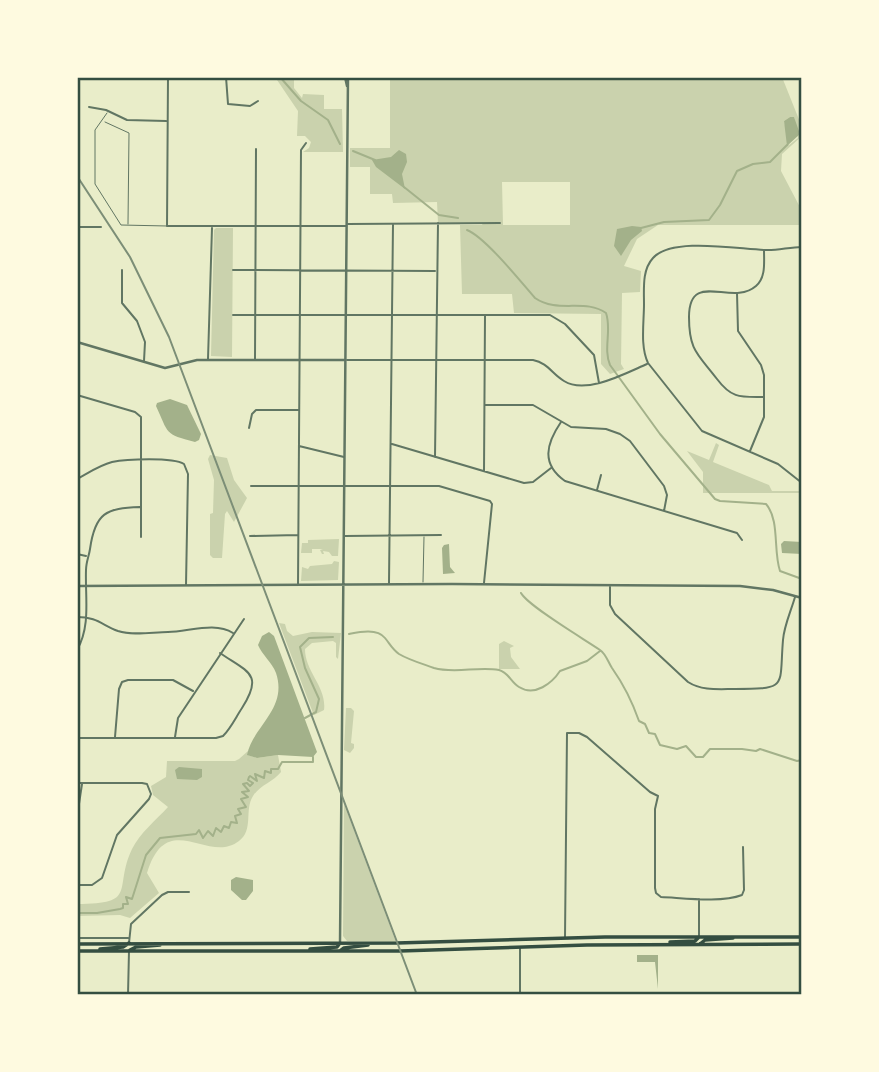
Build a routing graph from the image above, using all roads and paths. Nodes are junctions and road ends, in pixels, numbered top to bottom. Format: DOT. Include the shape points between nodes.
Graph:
graph roads {
  1 [pos="168,77"];
  2 [pos="226,77"];
  3 [pos="346,77"];
  4 [pos="258,101"];
  5 [pos="89,107"];
  6 [pos="108,111"];
  7 [pos="103,121"];
  8 [pos="167,121"];
  9 [pos="306,143"];
  10 [pos="256,149"];
  11 [pos="438,223"];
  12 [pos="500,223"];
  13 [pos="393,224"];
  14 [pos="347,225"];
  15 [pos="128,226"];
  16 [pos="167,226"];
  17 [pos="212,226"];
  18 [pos="256,226"];
  19 [pos="301,226"];
  20 [pos="78,227"];
  21 [pos="101,227"];
  22 [pos="802,247"];
  23 [pos="764,250"];
  24 [pos="122,270"];
  25 [pos="233,270"];
  26 [pos="255,270"];
  27 [pos="300,270"];
  28 [pos="346,270"];
  29 [pos="393,270"];
  30 [pos="438,271"];
  31 [pos="737,292"];
  32 [pos="233,315"];
  33 [pos="255,315"];
  34 [pos="300,315"];
  35 [pos="346,315"];
  36 [pos="392,315"];
  37 [pos="437,315"];
  38 [pos="485,315"];
  39 [pos="77,343"];
  40 [pos="208,360"];
  41 [pos="255,360"];
  42 [pos="299,360"];
  43 [pos="346,360"];
  44 [pos="391,360"];
  45 [pos="437,360"];
  46 [pos="485,360"];
  47 [pos="144,362"];
  48 [pos="648,363"];
  49 [pos="599,383"];
  50 [pos="77,395"];
  51 [pos="764,397"];
  52 [pos="485,405"];
  53 [pos="298,410"];
  54 [pos="561,422"];
  55 [pos="249,428"];
  56 [pos="391,444"];
  57 [pos="298,445"];
  58 [pos="750,452"];
  59 [pos="345,457"];
  60 [pos="435,457"];
  61 [pos="142,461"];
  62 [pos="552,468"];
  63 [pos="484,472"];
  64 [pos="601,475"];
  65 [pos="77,479"];
  66 [pos="802,483"];
  67 [pos="251,486"];
  68 [pos="297,486"];
  69 [pos="344,486"];
  70 [pos="390,486"];
  71 [pos="596,491"];
  72 [pos="142,508"];
  73 [pos="664,512"];
  74 [pos="298,535"];
  75 [pos="390,535"];
  76 [pos="424,535"];
  77 [pos="441,535"];
  78 [pos="250,536"];
  79 [pos="344,536"];
  80 [pos="141,537"];
  81 [pos="743,540"];
  82 [pos="77,554"];
  83 [pos="88,557"];
  84 [pos="298,584"];
  85 [pos="344,584"];
  86 [pos="389,584"];
  87 [pos="423,584"];
  88 [pos="484,584"];
  89 [pos="77,586"];
  90 [pos="86,586"];
  91 [pos="186,586"];
  92 [pos="610,586"];
  93 [pos="795,596"];
  94 [pos="802,598"];
  95 [pos="77,617"];
  96 [pos="86,617"];
  97 [pos="244,619"];
  98 [pos="233,633"];
  99 [pos="77,650"];
  100 [pos="220,653"];
  101 [pos="194,691"];
  102 [pos="77,738"];
  103 [pos="115,738"];
  104 [pos="175,738"];
  105 [pos="77,783"];
  106 [pos="82,783"];
  107 [pos="77,817"];
  108 [pos="743,847"];
  109 [pos="77,885"];
  110 [pos="189,892"];
  111 [pos="699,898"];
  112 [pos="699,937"];
  113 [pos="738,937"];
  114 [pos="802,937"];
  115 [pos="77,938"];
  116 [pos="565,938"];
  117 [pos="129,941"];
  118 [pos="169,943"];
  119 [pos="341,943"];
  120 [pos="377,943"];
  121 [pos="77,944"];
  122 [pos="699,944"];
  123 [pos="802,944"];
  124 [pos="658,945"];
  125 [pos="520,946"];
  126 [pos="77,951"];
  127 [pos="88,951"];
  128 [pos="129,951"];
  129 [pos="298,951"];
  130 [pos="340,951"];
  131 [pos="128,995"];
  132 [pos="520,995"];
  1 -- 8 [label="street"];
  2 -- 4 [label="street" via="228,104 250,106"];
  3 -- 14 [label="street"];
  5 -- 6 [label="street"];
  6 -- 7 [label="lane"];
  6 -- 8 [label="street" via="127,120"];
  7 -- 15 [label="lane" via="95,130 95,184 121,224"];
  7 -- 15 [label="lane" via="129,133"];
  8 -- 16 [label="street"];
  9 -- 19 [label="street" via="301,150"];
  10 -- 18 [label="street"];
  11 -- 12 [label="street"];
  11 -- 13 [label="street"];
  11 -- 30 [label="street"];
  13 -- 14 [label="street"];
  13 -- 29 [label="street"];
  14 -- 19 [label="street"];
  14 -- 28 [label="street"];
  15 -- 16 [label="lane"];
  16 -- 17 [label="street"];
  17 -- 18 [label="street"];
  17 -- 40 [label="street"];
  18 -- 19 [label="street"];
  18 -- 26 [label="street"];
  19 -- 27 [label="street"];
  20 -- 21 [label="street"];
  20 -- 39 [label="street"];
  22 -- 23 [label="street"];
  23 -- 31 [label="street" via="761,279 750,290"];
  23 -- 48 [label="street" via="677,247 655,256 645,275 644,350"];
  24 -- 47 [label="street" via="123,306 137,321 145,342"];
  25 -- 26 [label="street"];
  26 -- 27 [label="street"];
  26 -- 33 [label="street"];
  27 -- 28 [label="street"];
  27 -- 34 [label="street"];
  28 -- 29 [label="street"];
  28 -- 35 [label="street"];
  29 -- 30 [label="street"];
  29 -- 36 [label="street"];
  30 -- 37 [label="street"];
  31 -- 51 [label="street" via="738,332 763,368"];
  31 -- 51 [label="street" via="693,296 690,342 725,390 737,397"];
  32 -- 33 [label="street"];
  33 -- 34 [label="street"];
  33 -- 41 [label="street"];
  34 -- 35 [label="street"];
  34 -- 42 [label="street"];
  35 -- 36 [label="street"];
  35 -- 43 [label="street"];
  36 -- 37 [label="street"];
  36 -- 44 [label="street"];
  37 -- 38 [label="street"];
  37 -- 45 [label="street"];
  38 -- 46 [label="street"];
  38 -- 49 [label="street" via="553,316 596,360"];
  39 -- 47 [label="street"];
  40 -- 41 [label="street"];
  40 -- 47 [label="street" via="168,368"];
  41 -- 42 [label="street"];
  42 -- 43 [label="street"];
  42 -- 53 [label="street"];
  43 -- 44 [label="street"];
  43 -- 59 [label="street"];
  44 -- 45 [label="street"];
  44 -- 56 [label="street"];
  45 -- 46 [label="street"];
  45 -- 60 [label="street"];
  46 -- 49 [label="street" via="536,360 571,385"];
  46 -- 52 [label="street"];
  48 -- 49 [label="street"];
  48 -- 58 [label="street" via="699,429"];
  50 -- 61 [label="street" via="139,415"];
  51 -- 58 [label="street" via="763,419"];
  52 -- 54 [label="street" via="533,405"];
  52 -- 63 [label="street"];
  53 -- 55 [label="street" via="256,410"];
  53 -- 57 [label="street"];
  54 -- 62 [label="street" via="549,444"];
  54 -- 73 [label="street" via="576,428 610,430 628,440 664,486"];
  56 -- 60 [label="street"];
  56 -- 70 [label="street"];
  57 -- 59 [label="street"];
  57 -- 68 [label="street"];
  58 -- 66 [label="street" via="781,466"];
  59 -- 69 [label="street"];
  60 -- 63 [label="street"];
  61 -- 65 [label="street" via="113,462"];
  61 -- 72 [label="street"];
  61 -- 91 [label="street" via="177,461 187,469"];
  62 -- 63 [label="street" via="527,484"];
  62 -- 71 [label="street" via="567,482"];
  64 -- 71 [label="street"];
  67 -- 68 [label="street"];
  68 -- 69 [label="street"];
  68 -- 74 [label="street"];
  69 -- 70 [label="street"];
  69 -- 79 [label="street"];
  70 -- 75 [label="street"];
  70 -- 88 [label="street" via="439,486 491,502"];
  71 -- 73 [label="street"];
  72 -- 80 [label="street"];
  72 -- 83 [label="street" via="118,508 101,517 92,532"];
  73 -- 81 [label="street" via="737,533"];
  74 -- 78 [label="street"];
  74 -- 84 [label="street"];
  75 -- 76 [label="street"];
  75 -- 79 [label="street"];
  75 -- 86 [label="street"];
  76 -- 77 [label="street"];
  76 -- 87 [label="lane"];
  79 -- 85 [label="street"];
  82 -- 83 [label="street"];
  83 -- 90 [label="street"];
  84 -- 85 [label="street"];
  84 -- 91 [label="street"];
  85 -- 86 [label="street"];
  85 -- 119 [label="street"];
  86 -- 87 [label="street"];
  87 -- 88 [label="street"];
  88 -- 92 [label="street"];
  89 -- 90 [label="street"];
  90 -- 91 [label="street"];
  90 -- 96 [label="street"];
  92 -- 93 [label="street" via="745,586"];
  92 -- 93 [label="street" via="615,614 688,682 708,689 762,689 777,683"];
  93 -- 94 [label="street"];
  95 -- 96 [label="street"];
  96 -- 98 [label="street" via="125,632 223,628"];
  96 -- 99 [label="street" via="85,635"];
  97 -- 98 [label="street"];
  98 -- 100 [label="street"];
  100 -- 101 [label="street"];
  100 -- 104 [label="street" via="248,673 252,691 226,733"];
  101 -- 103 [label="street" via="173,680 122,682"];
  101 -- 104 [label="street" via="176,721"];
  102 -- 103 [label="street"];
  103 -- 104 [label="street"];
  105 -- 106 [label="street"];
  106 -- 107 [label="street"];
  106 -- 109 [label="street" via="142,783 151,794 117,835 102,878 92,885"];
  108 -- 111 [label="street" via="742,895"];
  110 -- 117 [label="street" via="162,894 131,924"];
  111 -- 112 [label="street"];
  111 -- 116 [label="street" via="656,893 658,796 587,737 567,733"];
  112 -- 113 [label="main road"];
  112 -- 116 [label="main road"];
  112 -- 124 [label="main road"];
  113 -- 114 [label="main road"];
  113 -- 122 [label="main road"];
  115 -- 117 [label="street"];
  116 -- 120 [label="main road"];
  117 -- 118 [label="main road"];
  117 -- 121 [label="main road"];
  117 -- 127 [label="main road" via="123,947"];
  118 -- 119 [label="main road"];
  118 -- 128 [label="main road"];
  119 -- 120 [label="main road"];
  119 -- 129 [label="main road"];
  120 -- 130 [label="main road"];
  122 -- 123 [label="main road"];
  122 -- 124 [label="main road"];
  124 -- 125 [label="main road"];
  125 -- 130 [label="main road"];
  125 -- 132 [label="street"];
  126 -- 127 [label="main road"];
  127 -- 128 [label="main road"];
  128 -- 129 [label="main road"];
  128 -- 131 [label="street"];
  129 -- 130 [label="main road"];
}
